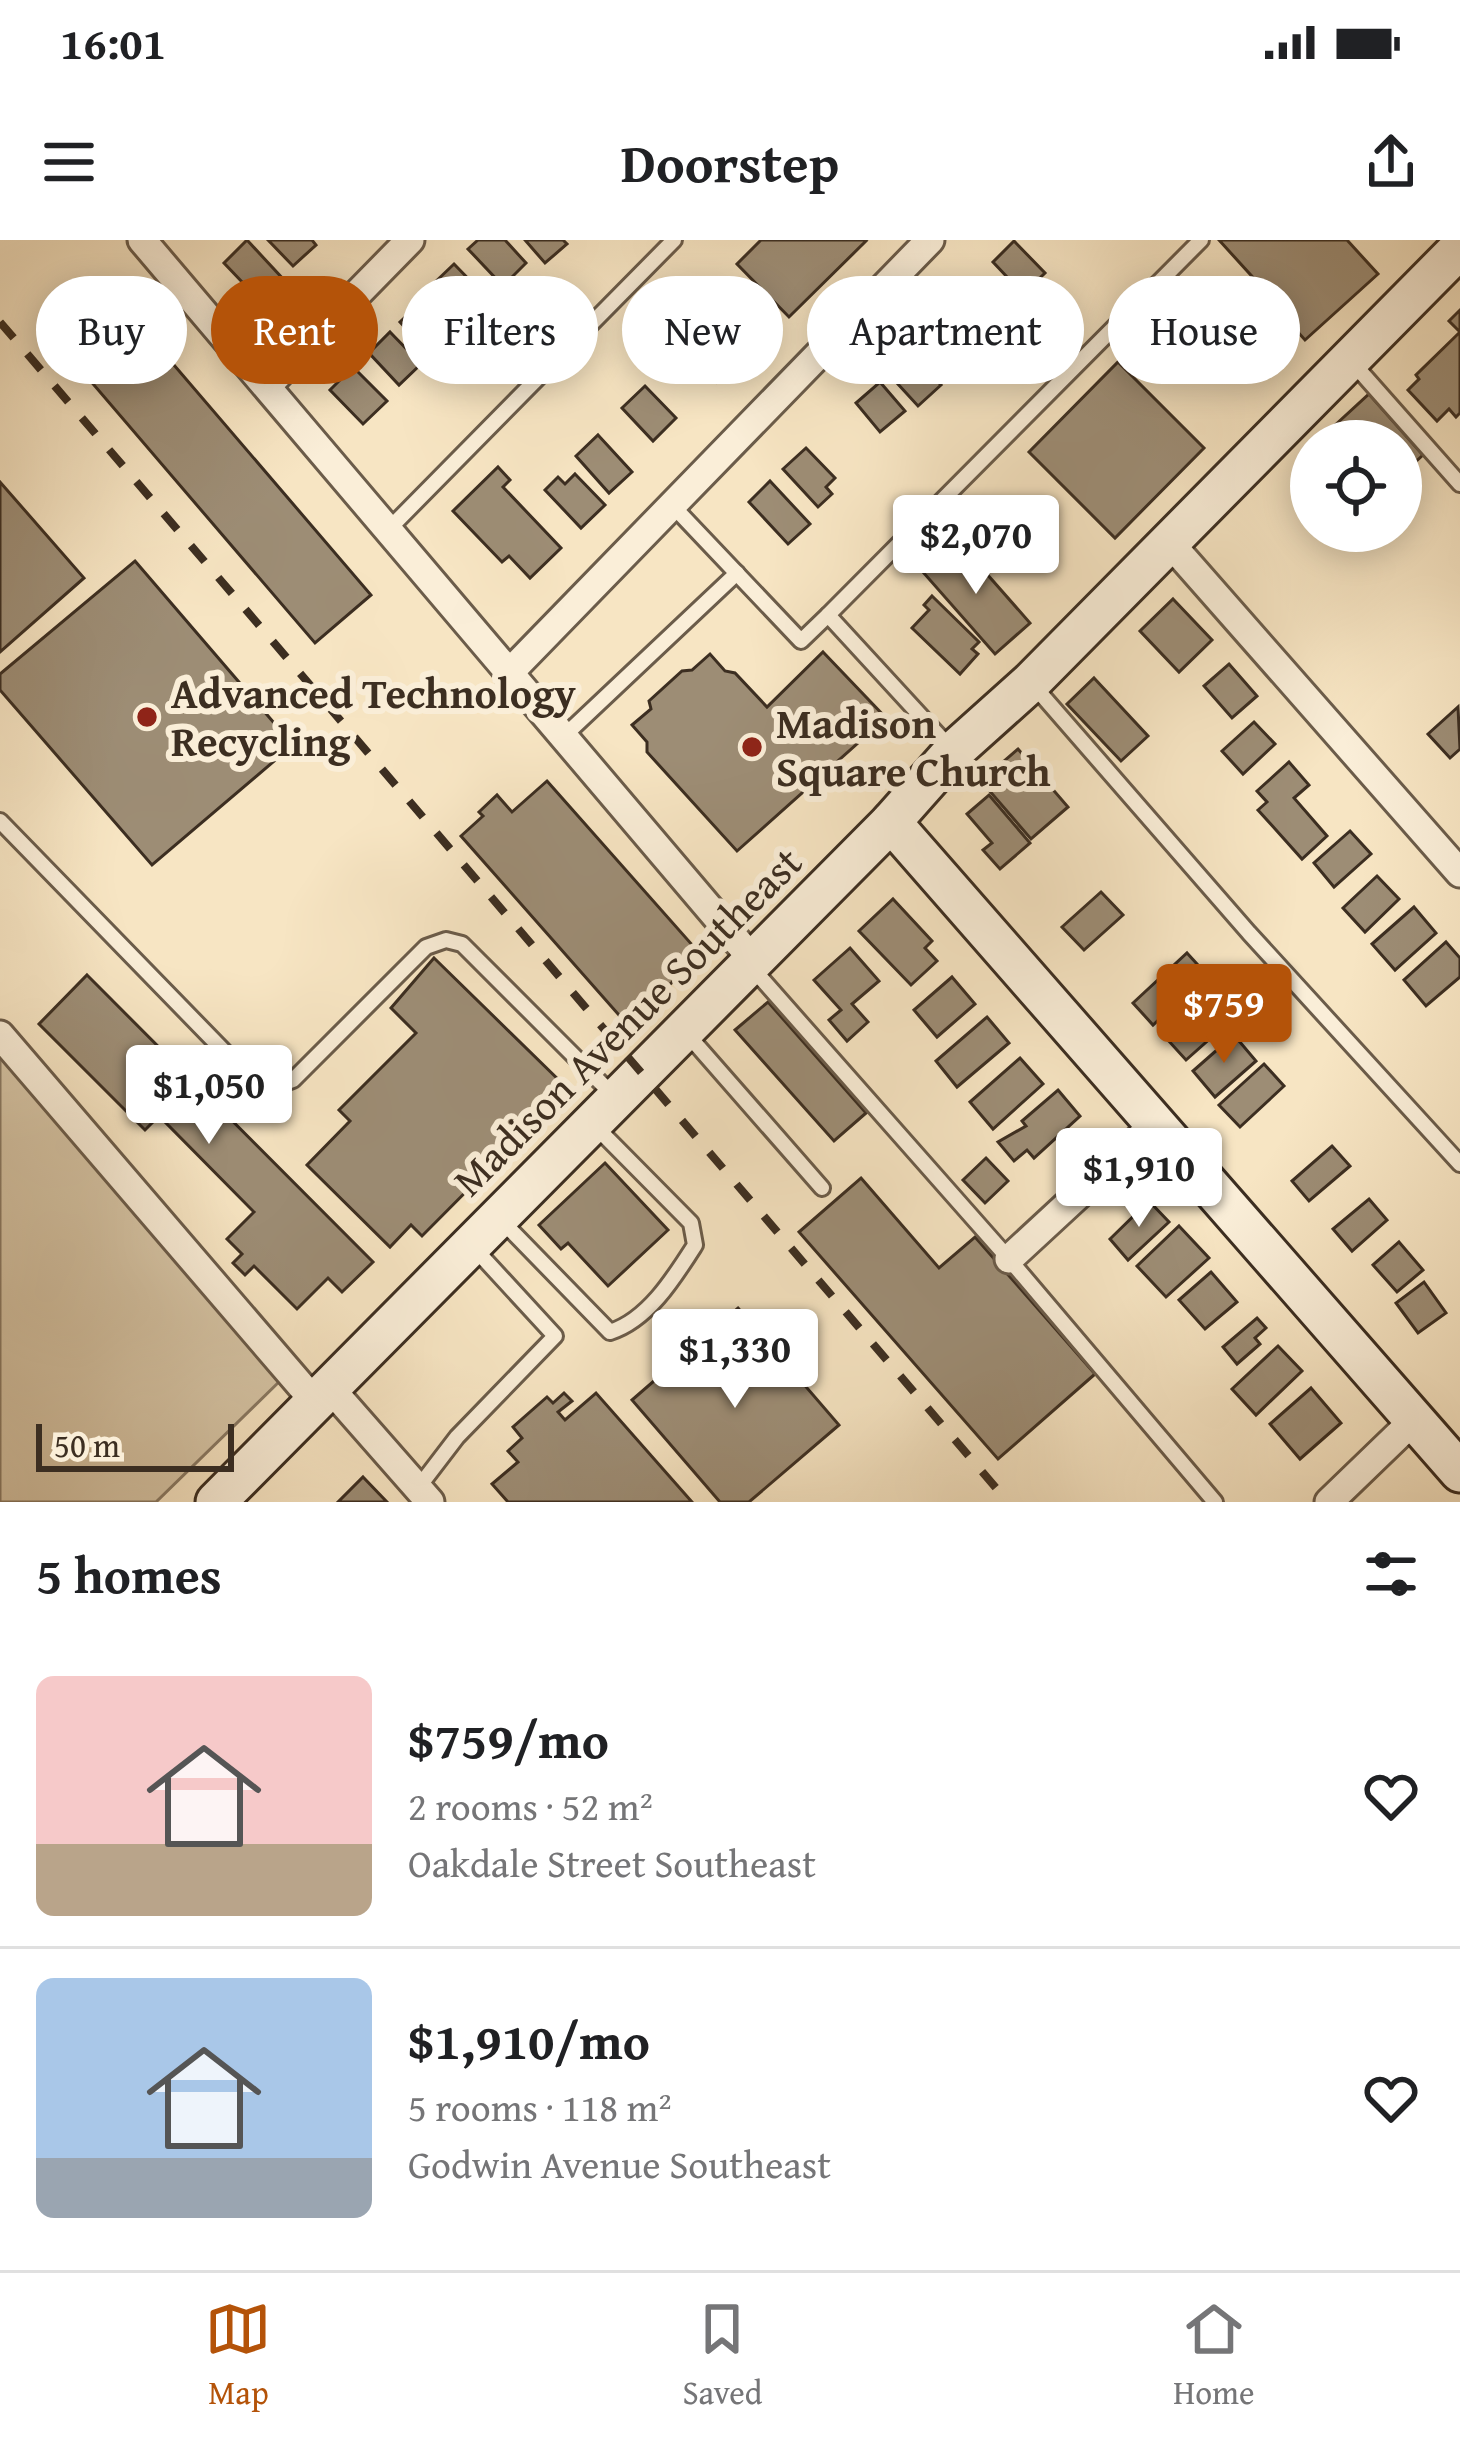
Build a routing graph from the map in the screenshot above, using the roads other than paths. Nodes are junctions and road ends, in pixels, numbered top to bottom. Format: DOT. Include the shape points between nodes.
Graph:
graph roads {
  1 [pos="142,240"];
  2 [pos="410,240"];
  3 [pos="674,240"];
  4 [pos="930,240"];
  5 [pos="1201,240"];
  6 [pos="1460,248"];
  7 [pos="1350,359"];
  8 [pos="267,386"];
  9 [pos="1460,484"];
  10 [pos="672,505"];
  11 [pos="388,530"];
  12 [pos="1169,542"];
  13 [pos="736,572"];
  14 [pos="828,615"];
  15 [pos="508,674"];
  16 [pos="1030,682"];
  17 [pos="562,738"];
  18 [pos="953,752"];
  19 [pos="0,821"];
  20 [pos="892,822"];
  21 [pos="1460,874"];
  22 [pos="752,963"];
  23 [pos="684,1031"];
  24 [pos="0,1035"];
  25 [pos="604,1111"];
  26 [pos="1155,1124"];
  27 [pos="1460,1164"];
  28 [pos="822,1188"];
  29 [pos="485,1231"];
  30 [pos="1009,1259"];
  31 [pos="322,1395"];
  32 [pos="1415,1419"];
  33 [pos="1460,1472"];
  34 [pos="424,1495"];
  35 [pos="215,1502"];
  36 [pos="1215,1502"];
  37 [pos="1329,1502"];
  1 -- 8 [label="street"];
  2 -- 8 [label="street"];
  3 -- 11 [label="lane"];
  4 -- 10 [label="street"];
  5 -- 14 [label="lane"];
  6 -- 7 [label="street, Madison Avenue Southeast"];
  7 -- 9 [label="lane"];
  7 -- 12 [label="street, Madison Avenue Southeast"];
  8 -- 11 [label="street"];
  10 -- 13 [label="lane"];
  10 -- 15 [label="street"];
  11 -- 15 [label="street"];
  12 -- 16 [label="street, Madison Avenue Southeast"];
  12 -- 21 [label="street"];
  13 -- 14 [label="lane" via="801,640"];
  13 -- 17 [label="lane"];
  14 -- 18 [label="lane"];
  15 -- 17 [label="street"];
  16 -- 18 [label="street, Madison Avenue Southeast"];
  16 -- 27 [label="lane"];
  17 -- 22 [label="street"];
  18 -- 20 [label="street, Madison Avenue Southeast"];
  19 -- 25 [label="lane" via="255,1084 269,1089 293,1080 426,946 446,940 462,944"];
  20 -- 22 [label="street, Madison Avenue Southeast"];
  20 -- 26 [label="street"];
  22 -- 23 [label="street, Madison Avenue Southeast"];
  22 -- 30 [label="lane"];
  23 -- 25 [label="street, Madison Avenue Southeast"];
  23 -- 28 [label="lane"];
  24 -- 31 [label="street"];
  25 -- 29 [label="street, Madison Avenue Southeast"];
  25 -- 29 [label="lane" via="691,1223 695,1246 628,1326 610,1332"];
  26 -- 30 [label="street"];
  26 -- 32 [label="street"];
  29 -- 31 [label="street, Madison Avenue Southeast"];
  29 -- 34 [label="lane" via="555,1336 457,1437"];
  30 -- 36 [label="lane"];
  31 -- 34 [label="street"];
  31 -- 35 [label="street, Madison Avenue Southeast"];
  32 -- 33 [label="street"];
  32 -- 37 [label="street"];
}
